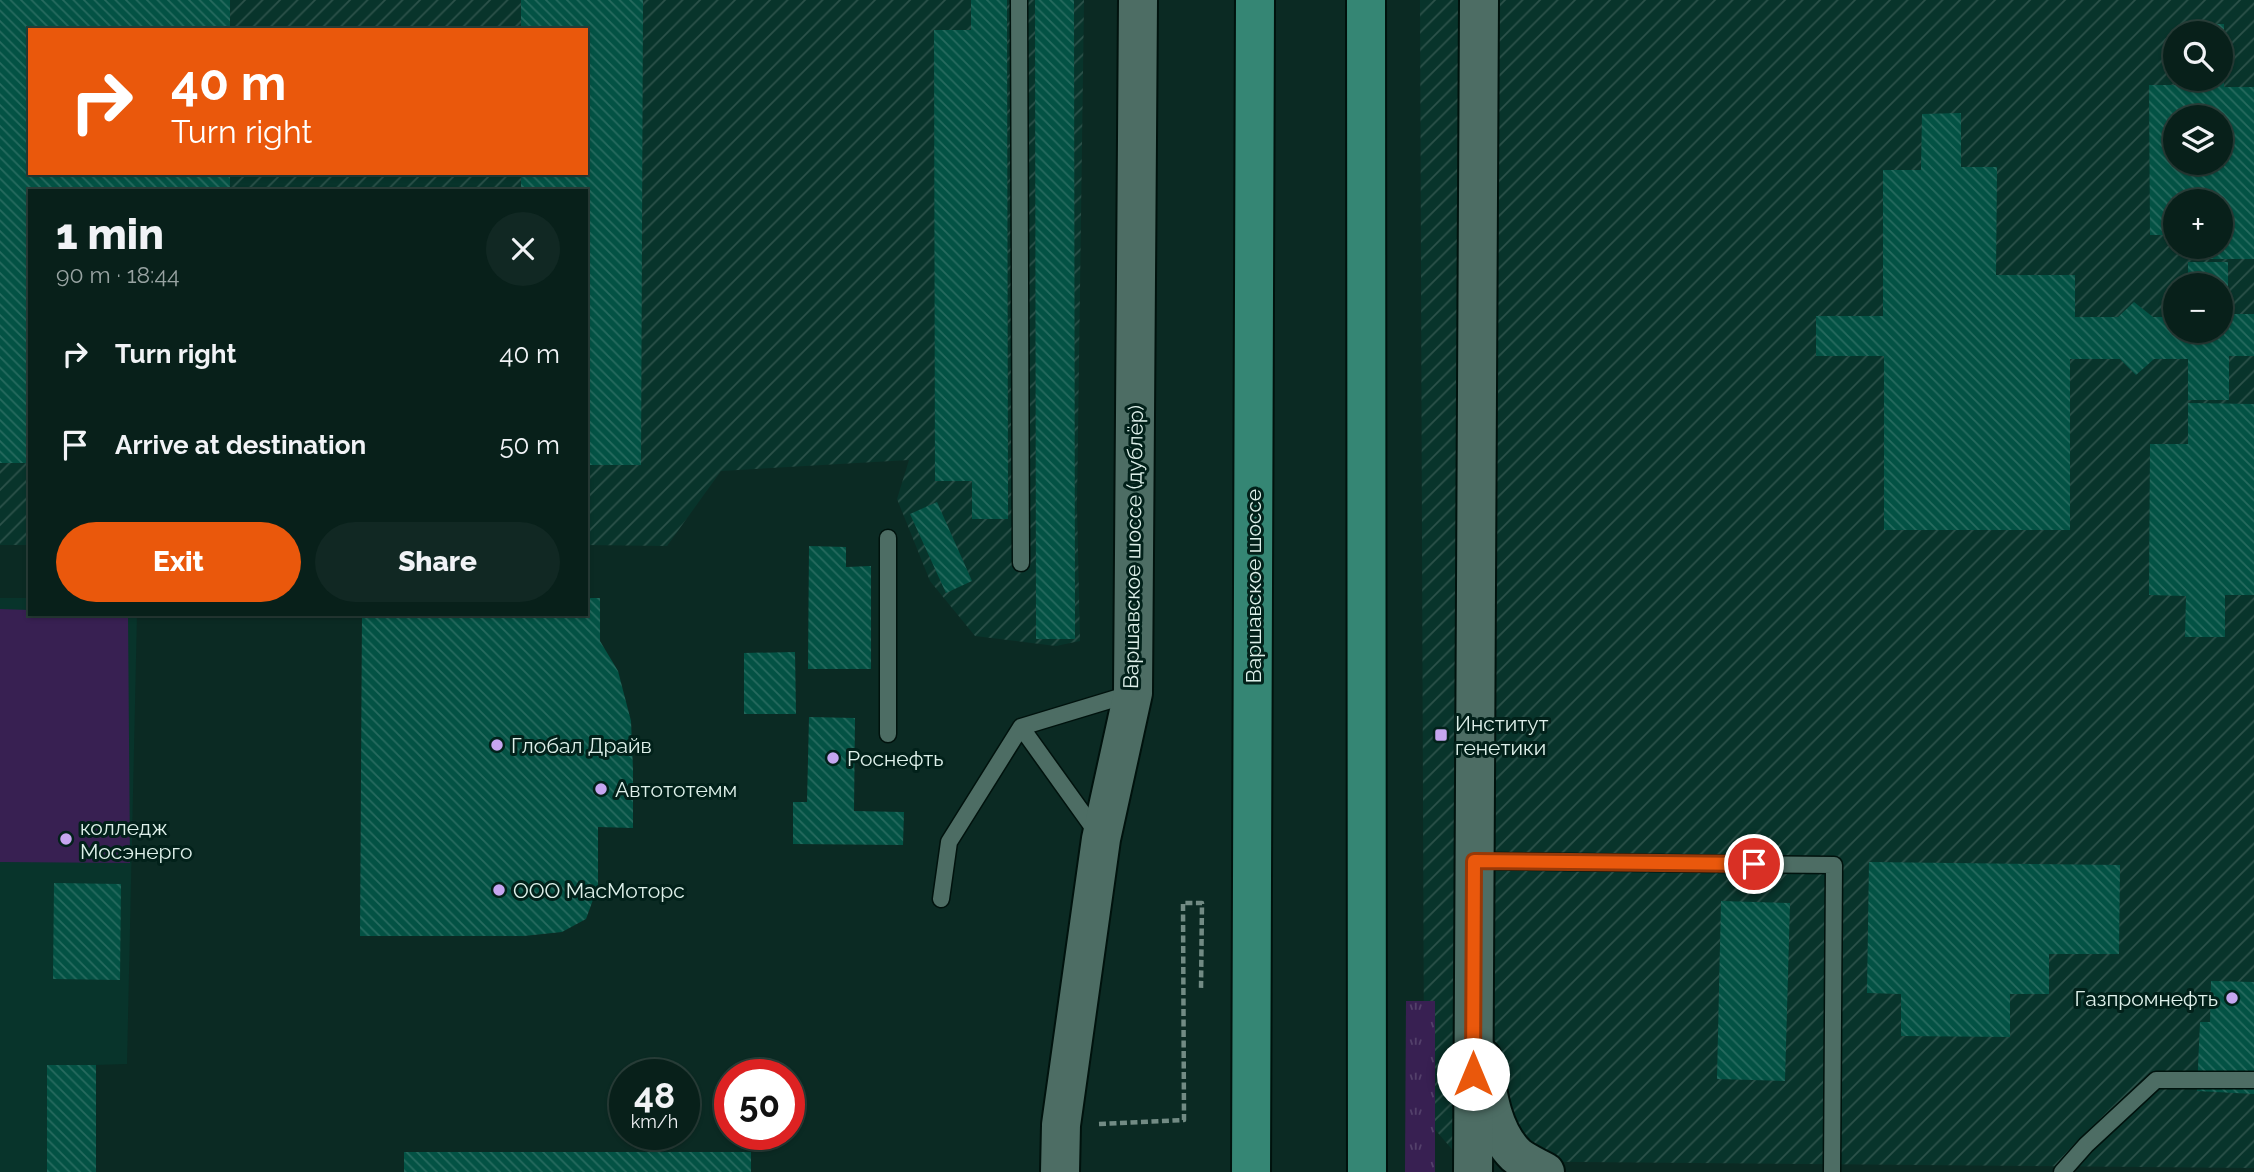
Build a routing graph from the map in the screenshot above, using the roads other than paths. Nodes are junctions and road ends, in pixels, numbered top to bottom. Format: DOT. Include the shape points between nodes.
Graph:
graph roads {
  1 [pos="1019,0"];
  2 [pos="1138,0"];
  3 [pos="1255,0"];
  4 [pos="1366,0"];
  5 [pos="1479,0"];
  6 [pos="888,538"];
  7 [pos="1021,563"];
  8 [pos="1133,693"];
  9 [pos="1021,727"];
  10 [pos="888,734"];
  11 [pos="1101,839"];
  12 [pos="1474,861"];
  13 [pos="941,899"];
  14 [pos="1473,1000"];
  15 [pos="2254,1080"];
  16 [pos="1060,1172"];
  17 [pos="1251,1172"];
  18 [pos="1367,1172"];
  19 [pos="1472,1172"];
  20 [pos="1545,1172"];
  21 [pos="1832,1172"];
  22 [pos="2062,1172"];
  1 -- 7 [label="lane"];
  2 -- 8 [label="main road, Варшавское шоссе (дублёр)"];
  3 -- 17 [label="main road, Варшавское шоссе"];
  4 -- 18 [label="main road"];
  5 -- 12 [label="main road"];
  6 -- 10 [label="lane"];
  8 -- 9 [label="lane"];
  8 -- 11 [label="main road, Варшавское шоссе (дублёр)"];
  9 -- 11 [label="lane"];
  9 -- 13 [label="lane" via="949,842"];
  11 -- 16 [label="main road, Варшавское шоссе (дублёр)" via="1061,1125"];
  12 -- 14 [label="main road"];
  12 -- 21 [label="lane" via="1834,865"];
  14 -- 19 [label="main road"];
  14 -- 20 [label="main road" via="1488,1094 1500,1131 1516,1155"];
  15 -- 22 [label="lane" via="2157,1080"];
}
